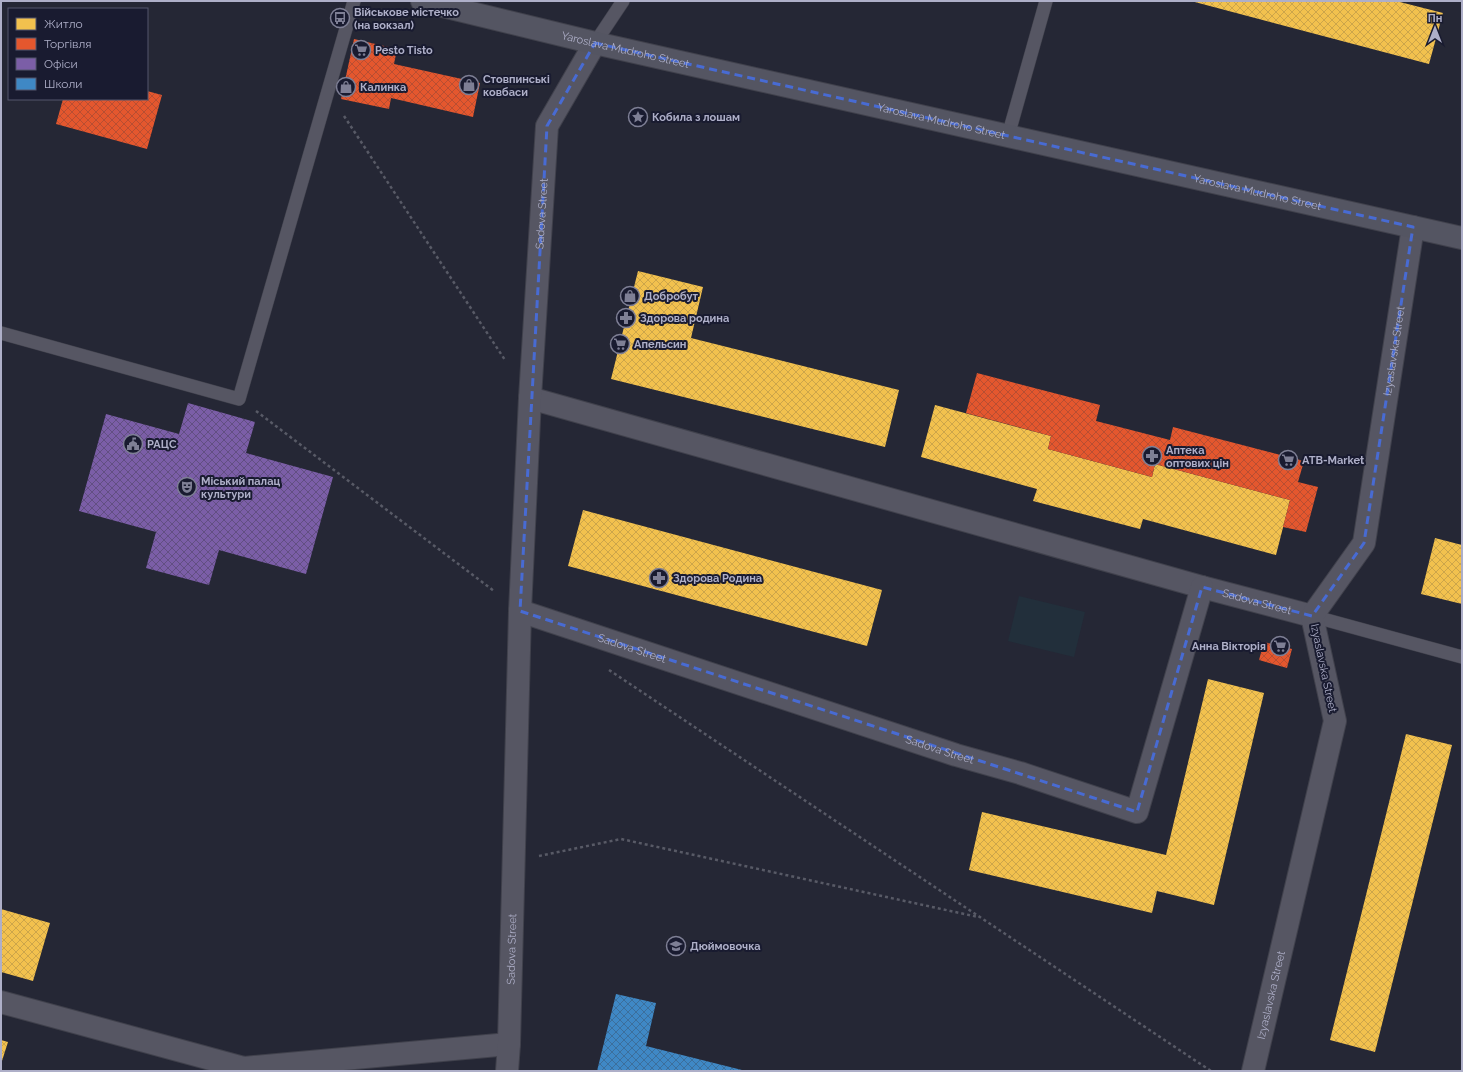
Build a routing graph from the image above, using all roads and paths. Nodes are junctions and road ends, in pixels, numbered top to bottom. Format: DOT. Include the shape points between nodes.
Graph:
graph roads {
  1 [pos="354,1"];
  2 [pos="422,1"];
  3 [pos="623,1"];
  4 [pos="1046,1"];
  5 [pos="595,43"];
  6 [pos="328,92"];
  7 [pos="1008,136"];
  8 [pos="1413,226"];
  9 [pos="1462,238"];
  10 [pos="1,333"];
  11 [pos="508,365"];
  12 [pos="530,398"];
  13 [pos="240,399"];
  14 [pos="1202,587"];
  15 [pos="520,611"];
  16 [pos="1312,616"];
  17 [pos="1462,657"];
  18 [pos="606,668"];
  19 [pos="514,861"];
  20 [pos="980,917"];
  21 [pos="1,1002"];
  22 [pos="509,1044"];
  23 [pos="507,1071"];
  24 [pos="1211,1071"];
  25 [pos="1253,1071"];
  1 -- 6 [label="lane"];
  2 -- 5 [label="street, Yaroslava Mudroho Street"];
  3 -- 5 [label="lane"];
  4 -- 7 [label="lane"];
  5 -- 7 [label="street, Yaroslava Mudroho Street"];
  5 -- 12 [label="street, Sadova Street" via="547,126"];
  6 -- 11 [label="path"];
  6 -- 13 [label="lane"];
  7 -- 8 [label="street, Yaroslava Mudroho Street"];
  8 -- 9 [label="street, Yaroslava Mudroho Street"];
  8 -- 16 [label="street, Izyaslavska Street" via="1364,542"];
  10 -- 13 [label="lane"];
  12 -- 14 [label="street, Sadova Street"];
  12 -- 15 [label="street, Sadova Street"];
  13 -- 15 [label="path"];
  14 -- 15 [label="street, Sadova Street" via="1137,812"];
  14 -- 16 [label="street, Sadova Street"];
  15 -- 19 [label="street, Sadova Street"];
  16 -- 17 [label="lane"];
  16 -- 25 [label="street, Izyaslavska Street" via="1335,721"];
  18 -- 20 [label="path"];
  19 -- 20 [label="path" via="621,839"];
  19 -- 22 [label="street, Sadova Street"];
  20 -- 24 [label="path"];
  21 -- 22 [label="street" via="244,1068"];
  22 -- 23 [label="street, Sadova Street"];
}
